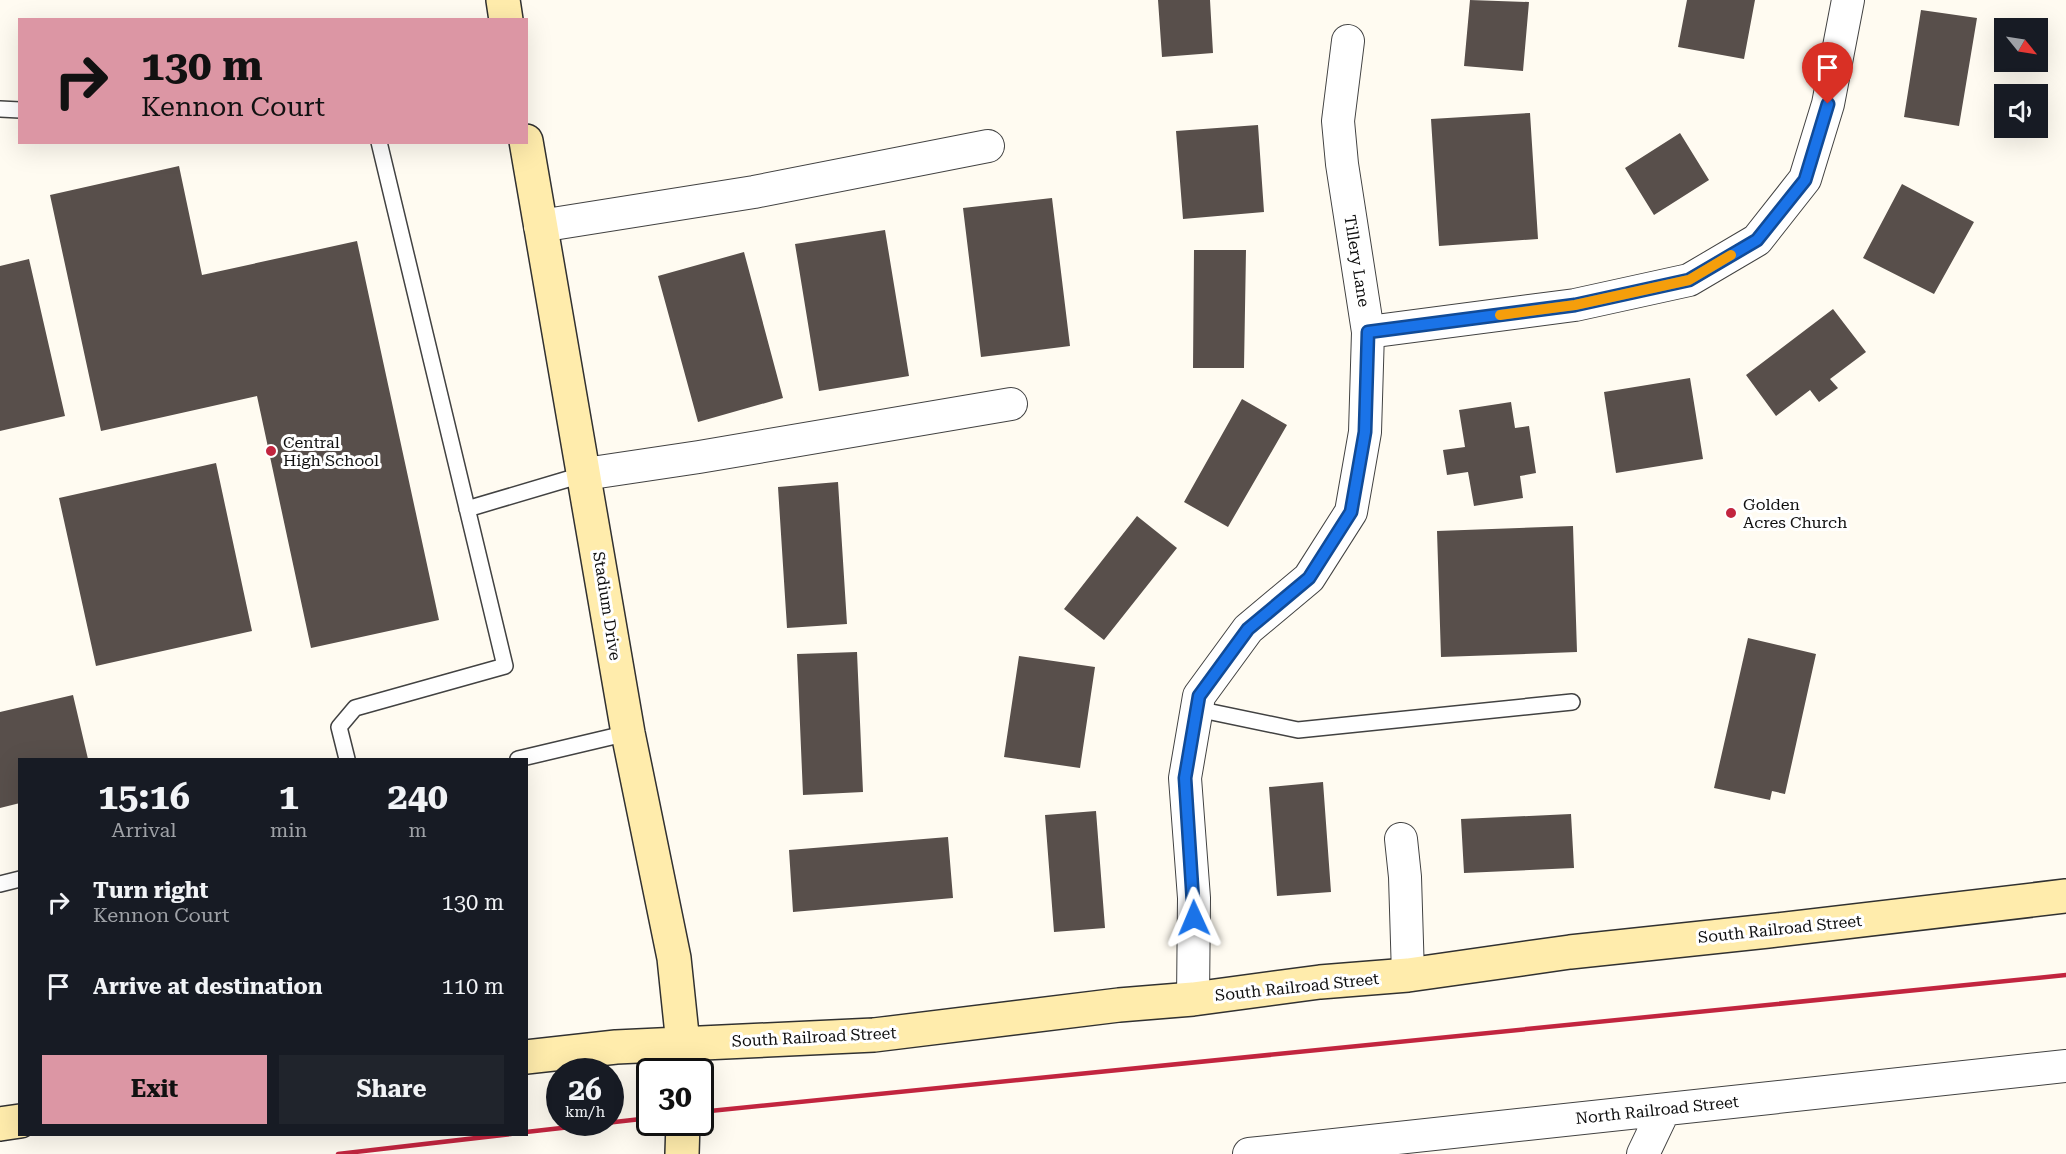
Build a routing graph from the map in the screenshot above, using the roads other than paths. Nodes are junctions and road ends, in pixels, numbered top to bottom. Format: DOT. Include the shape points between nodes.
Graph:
graph roads {
  1 [pos="503,0"];
  2 [pos="1848,0"];
  3 [pos="506,18"];
  4 [pos="1348,41"];
  5 [pos="0,109"];
  6 [pos="18,110"];
  7 [pos="379,144"];
  8 [pos="526,144"];
  9 [pos="988,146"];
  10 [pos="540,226"];
  11 [pos="1368,332"];
  12 [pos="1011,404"];
  13 [pos="585,474"];
  14 [pos="467,509"];
  15 [pos="1572,702"];
  16 [pos="1197,709"];
  17 [pos="628,733"];
  18 [pos="346,758"];
  19 [pos="522,758"];
  20 [pos="1401,839"];
  21 [pos="18,880"];
  22 [pos="0,884"];
  23 [pos="2066,896"];
  24 [pos="1408,975"];
  25 [pos="1193,999"];
  26 [pos="528,1057"];
  27 [pos="683,1058"];
  28 [pos="2066,1066"];
  29 [pos="1664,1110"];
  30 [pos="18,1121"];
  31 [pos="0,1124"];
  32 [pos="683,1136"];
  33 [pos="682,1154"];
  34 [pos="1249,1154"];
  35 [pos="1643,1154"];
  1 -- 3 [label="street"];
  2 -- 11 [label="street" via="1828,104 1805,180 1757,240 1689,280 1575,305"];
  4 -- 11 [label="street, Tillery Lane" via="1338,121"];
  5 -- 6 [label="lane"];
  7 -- 14 [label="lane"];
  8 -- 10 [label="street, Stadium Drive"];
  9 -- 10 [label="street" via="754,192"];
  10 -- 13 [label="street, Stadium Drive"];
  11 -- 16 [label="street, Tillery Lane" via="1365,432 1351,512 1309,578 1248,629 1199,696"];
  12 -- 13 [label="street"];
  13 -- 14 [label="lane"];
  13 -- 17 [label="street, Stadium Drive"];
  14 -- 18 [label="lane" via="505,666 355,708 339,727"];
  15 -- 16 [label="lane" via="1298,730"];
  16 -- 25 [label="street, Tillery Lane" via="1185,778 1194,898"];
  17 -- 19 [label="lane"];
  17 -- 27 [label="street, Stadium Drive" via="674,958"];
  20 -- 24 [label="street"];
  21 -- 22 [label="lane"];
  23 -- 24 [label="street, South Railroad Street" via="1570,952"];
  24 -- 25 [label="street, South Railroad Street"];
  25 -- 27 [label="street, South Railroad Street"];
  26 -- 27 [label="street, South Railroad Street" via="616,1047"];
  28 -- 29 [label="street, North Railroad Street"];
  29 -- 34 [label="street, North Railroad Street"];
  29 -- 35 [label="street"];
  30 -- 31 [label="street"];
  32 -- 33 [label="street"];
}
